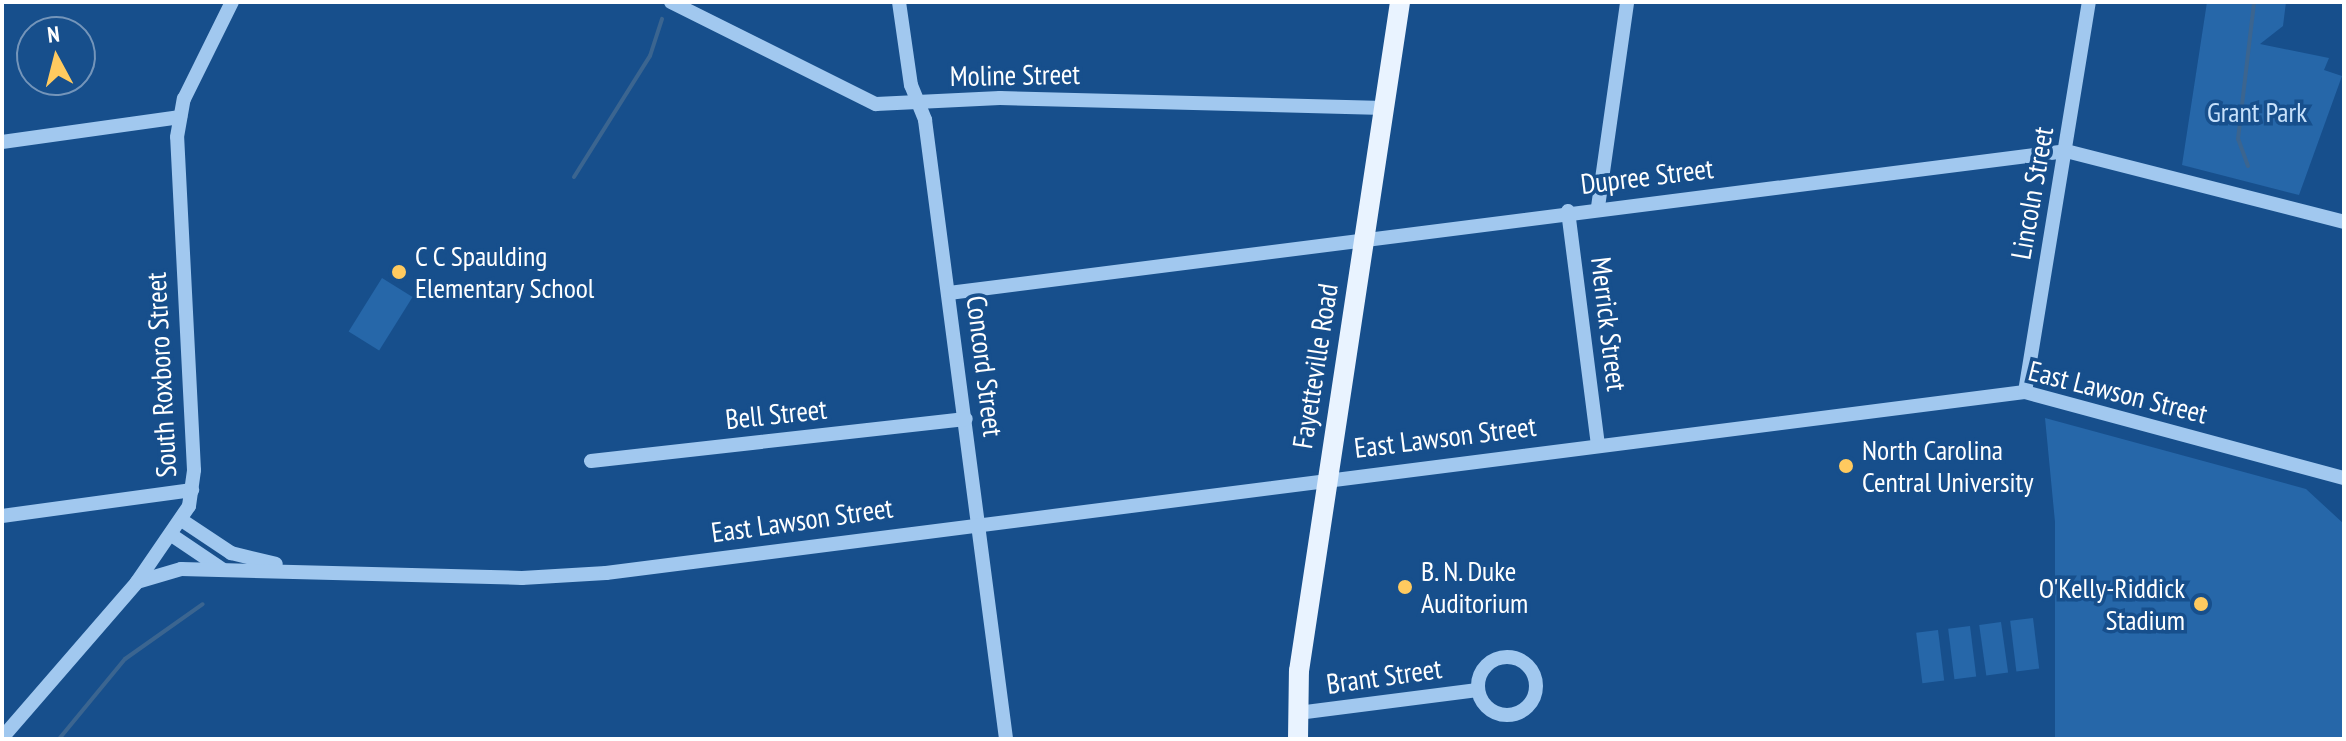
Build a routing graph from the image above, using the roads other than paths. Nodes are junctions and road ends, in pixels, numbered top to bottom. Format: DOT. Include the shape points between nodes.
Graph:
graph roads {
  1 [pos="232,2"];
  2 [pos="671,2"];
  3 [pos="899,2"];
  4 [pos="1400,2"];
  5 [pos="1627,2"];
  6 [pos="2089,2"];
  7 [pos="919,104"];
  8 [pos="1384,108"];
  9 [pos="180,117"];
  10 [pos="2,142"];
  11 [pos="2066,151"];
  12 [pos="1598,207"];
  13 [pos="1568,211"];
  14 [pos="2344,222"];
  15 [pos="1363,239"];
  16 [pos="949,293"];
  17 [pos="2025,392"];
  18 [pos="966,419"];
  19 [pos="1598,444"];
  20 [pos="591,461"];
  21 [pos="1326,477"];
  22 [pos="2344,478"];
  23 [pos="192,490"];
  24 [pos="2,516"];
  25 [pos="183,521"];
  26 [pos="979,522"];
  27 [pos="173,536"];
  28 [pos="304,568"];
  29 [pos="222,569"];
  30 [pos="137,582"];
  31 [pos="1478,690"];
  32 [pos="1298,713"];
  33 [pos="2,738"];
  34 [pos="1006,739"];
  35 [pos="1298,739"];
  1 -- 9 [label="street, South Roxboro Street"];
  2 -- 7 [label="street, Moline Street" via="859,98"];
  3 -- 7 [label="street, Concord Street"];
  4 -- 8 [label="main road, Fayetteville Road"];
  5 -- 12 [label="street"];
  6 -- 11 [label="street, Lincoln Street"];
  7 -- 8 [label="street, Moline Street" via="1000,98"];
  7 -- 16 [label="street, Concord Street"];
  8 -- 15 [label="main road, Fayetteville Road"];
  9 -- 10 [label="street"];
  9 -- 23 [label="street, South Roxboro Street"];
  11 -- 12 [label="street, Dupree Street"];
  11 -- 14 [label="street, Dupree Street"];
  11 -- 17 [label="street, Lincoln Street"];
  12 -- 13 [label="street, Dupree Street"];
  13 -- 15 [label="street, Dupree Street"];
  13 -- 19 [label="street, Merrick Street"];
  15 -- 16 [label="street, Dupree Street"];
  15 -- 21 [label="main road, Fayetteville Road"];
  16 -- 18 [label="street, Concord Street"];
  17 -- 19 [label="street, East Lawson Street"];
  17 -- 22 [label="street, East Lawson Street"];
  18 -- 20 [label="street, Bell Street"];
  18 -- 26 [label="street, Concord Street"];
  19 -- 21 [label="street, East Lawson Street"];
  21 -- 26 [label="street, East Lawson Street"];
  21 -- 32 [label="main road, Fayetteville Road"];
  23 -- 24 [label="street"];
  23 -- 25 [label="street, South Roxboro Street"];
  25 -- 27 [label="street, South Roxboro Street"];
  25 -- 28 [label="street, East Lawson Street" via="231,553"];
  26 -- 28 [label="street, East Lawson Street" via="562,577"];
  26 -- 34 [label="street, Concord Street"];
  27 -- 29 [label="street"];
  27 -- 30 [label="street, South Roxboro Street"];
  28 -- 29 [label="street, East Lawson Street"];
  29 -- 30 [label="street, East Lawson Street" via="181,569"];
  30 -- 33 [label="street, South Roxboro Street"];
  31 -- 31 [label="street, Brant Street" via="1484,706 1508,716 1525,710 1537,688 1532,671 1511,657 1486,665"];
  31 -- 32 [label="street, Brant Street"];
  32 -- 35 [label="main road, Fayetteville Road"];
}
